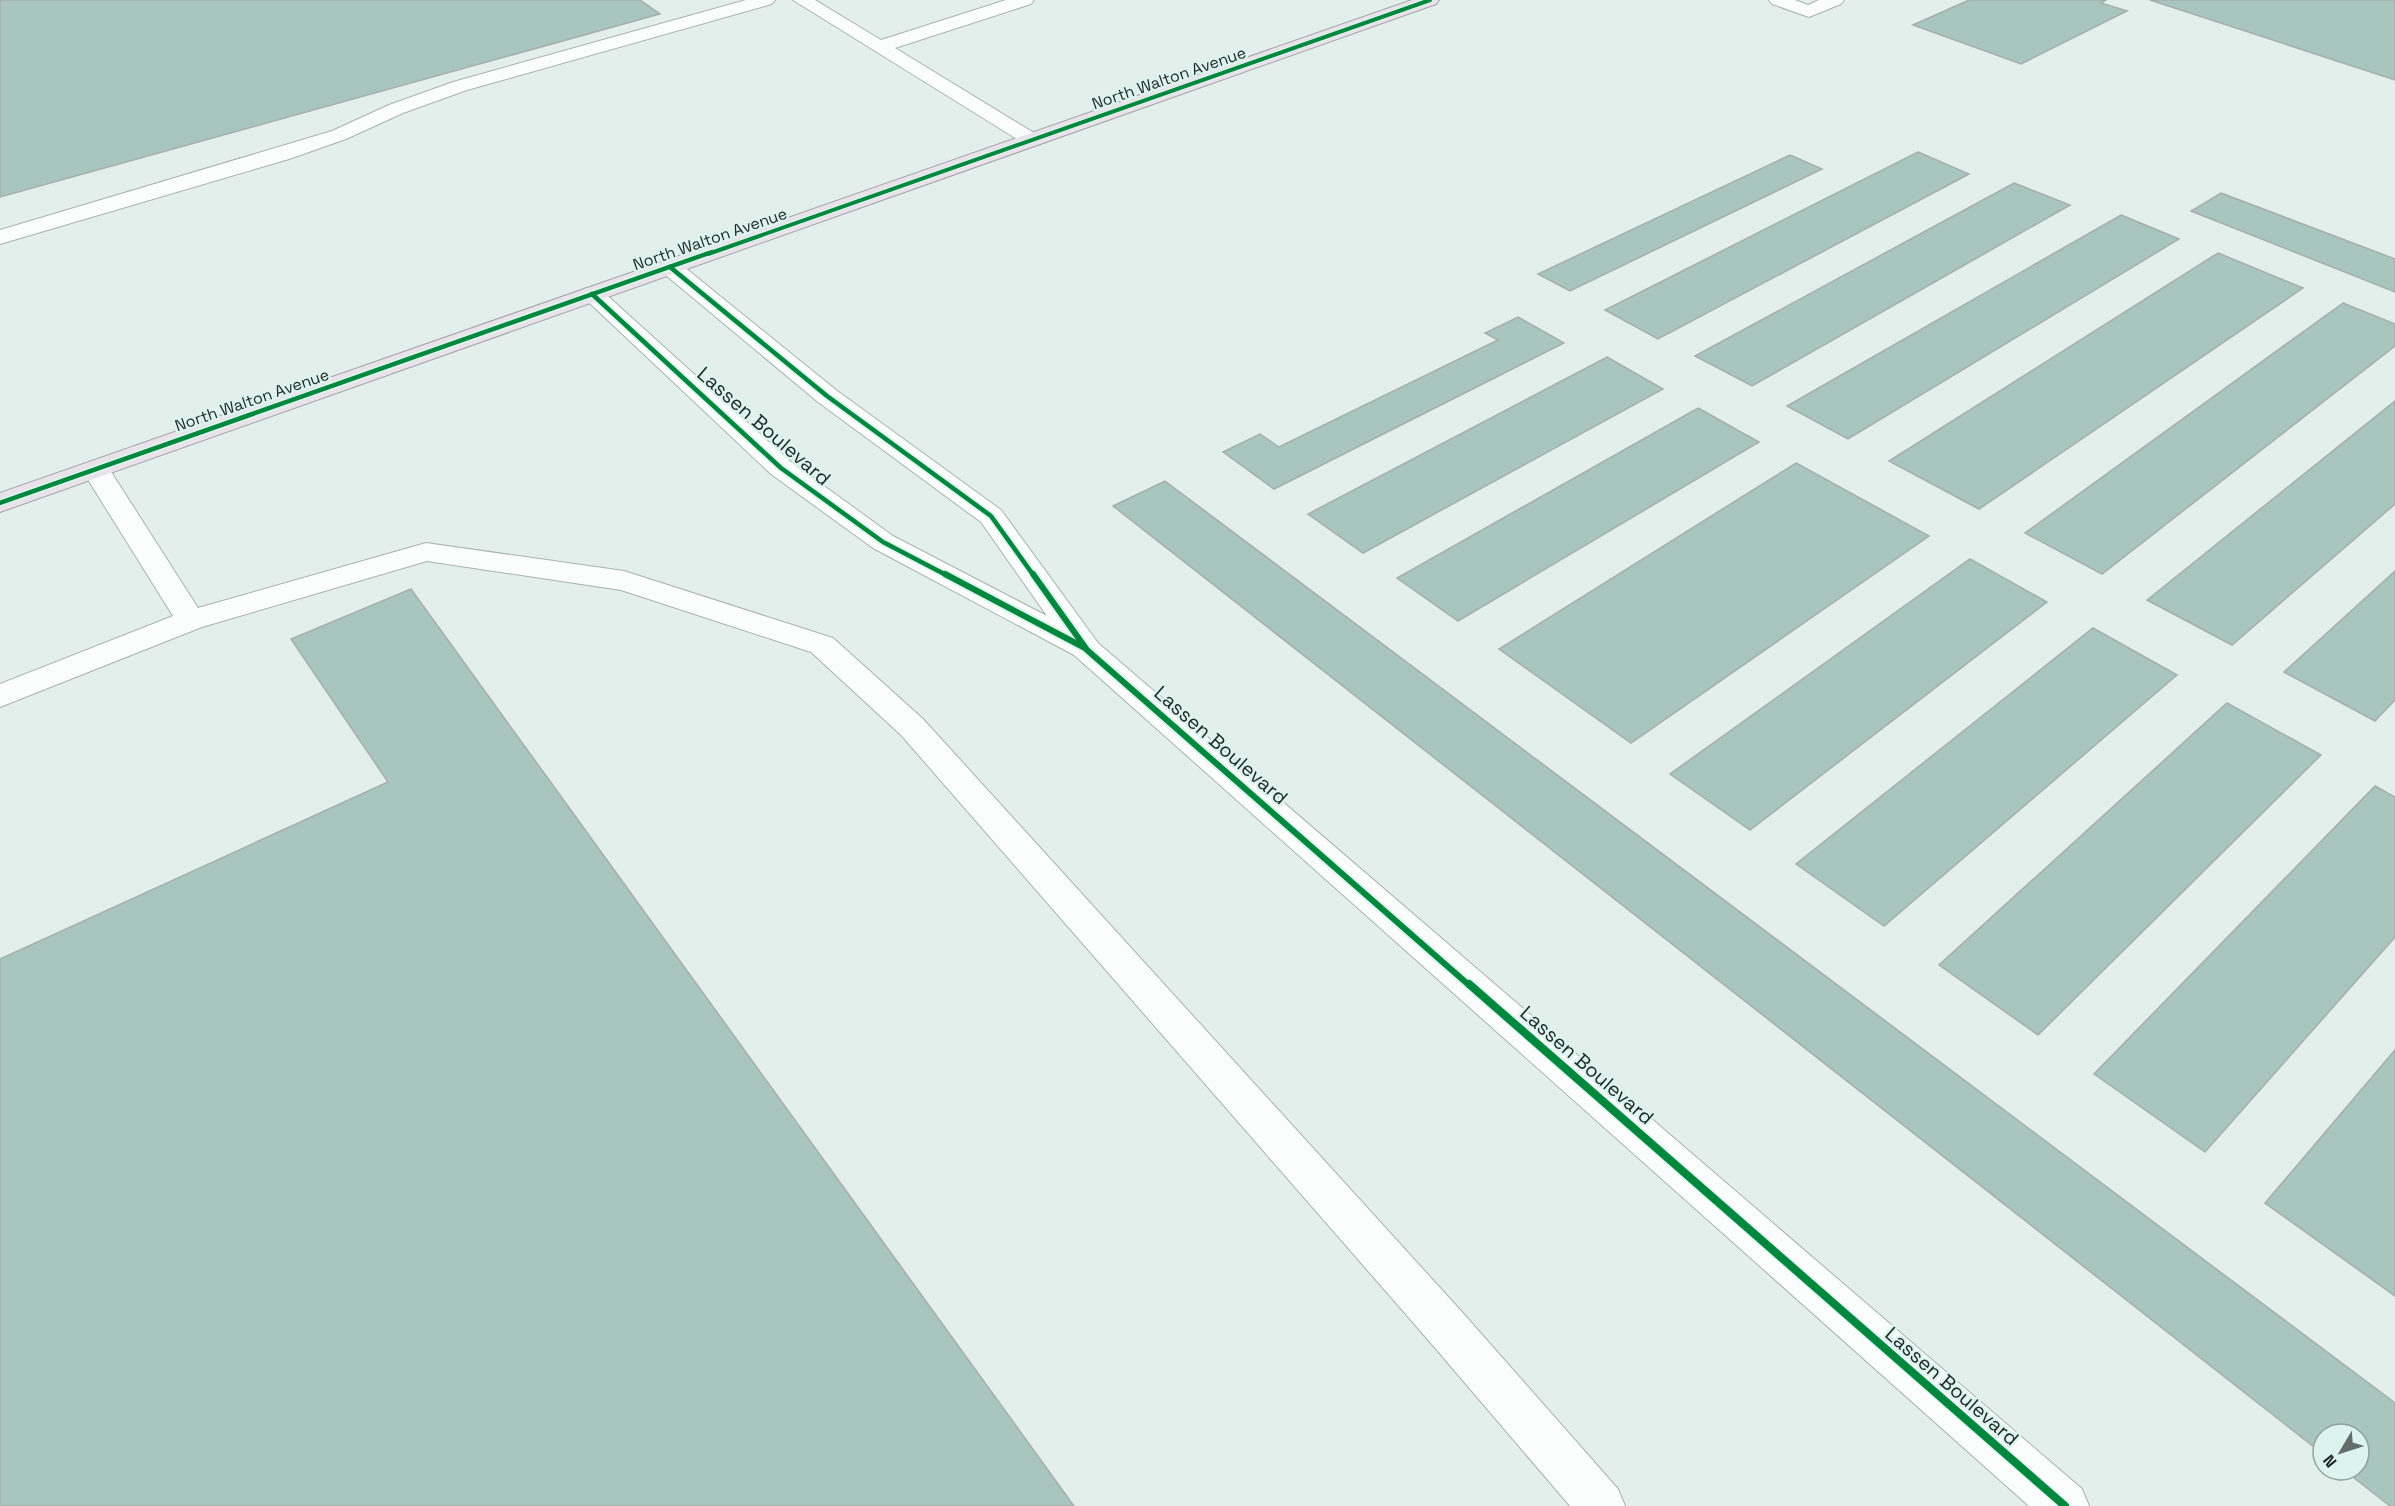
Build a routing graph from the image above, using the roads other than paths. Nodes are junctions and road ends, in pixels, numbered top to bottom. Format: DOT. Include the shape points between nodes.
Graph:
graph roads {
  1 [pos="766,0"];
  2 [pos="802,0"];
  3 [pos="1025,0"];
  4 [pos="1430,0"];
  5 [pos="1779,0"];
  6 [pos="1835,0"];
  7 [pos="879,47"];
  8 [pos="1032,140"];
  9 [pos="0,237"];
  10 [pos="670,267"];
  11 [pos="592,294"];
  12 [pos="96,470"];
  13 [pos="0,503"];
  14 [pos="191,620"];
  15 [pos="1087,650"];
  16 [pos="0,696"];
  17 [pos="2053,1502"];
  18 [pos="1601,1506"];
  1 -- 9 [label="street" via="460,86 339,135"];
  2 -- 7 [label="street"];
  3 -- 7 [label="street"];
  4 -- 8 [label="main road, North Walton Avenue"];
  5 -- 6 [label="street" via="1809,11"];
  7 -- 8 [label="street"];
  8 -- 10 [label="main road, North Walton Avenue"];
  10 -- 11 [label="main road, North Walton Avenue"];
  10 -- 15 [label="street, Lassen Boulevard" via="827,396 991,516"];
  11 -- 12 [label="main road, North Walton Avenue"];
  11 -- 15 [label="street, Lassen Boulevard" via="781,468 882,542"];
  12 -- 13 [label="main road, North Walton Avenue"];
  12 -- 14 [label="street"];
  14 -- 16 [label="street"];
  14 -- 18 [label="street" via="426,552 624,581 822,645 912,727"];
  15 -- 17 [label="street, Lassen Boulevard"];
}
